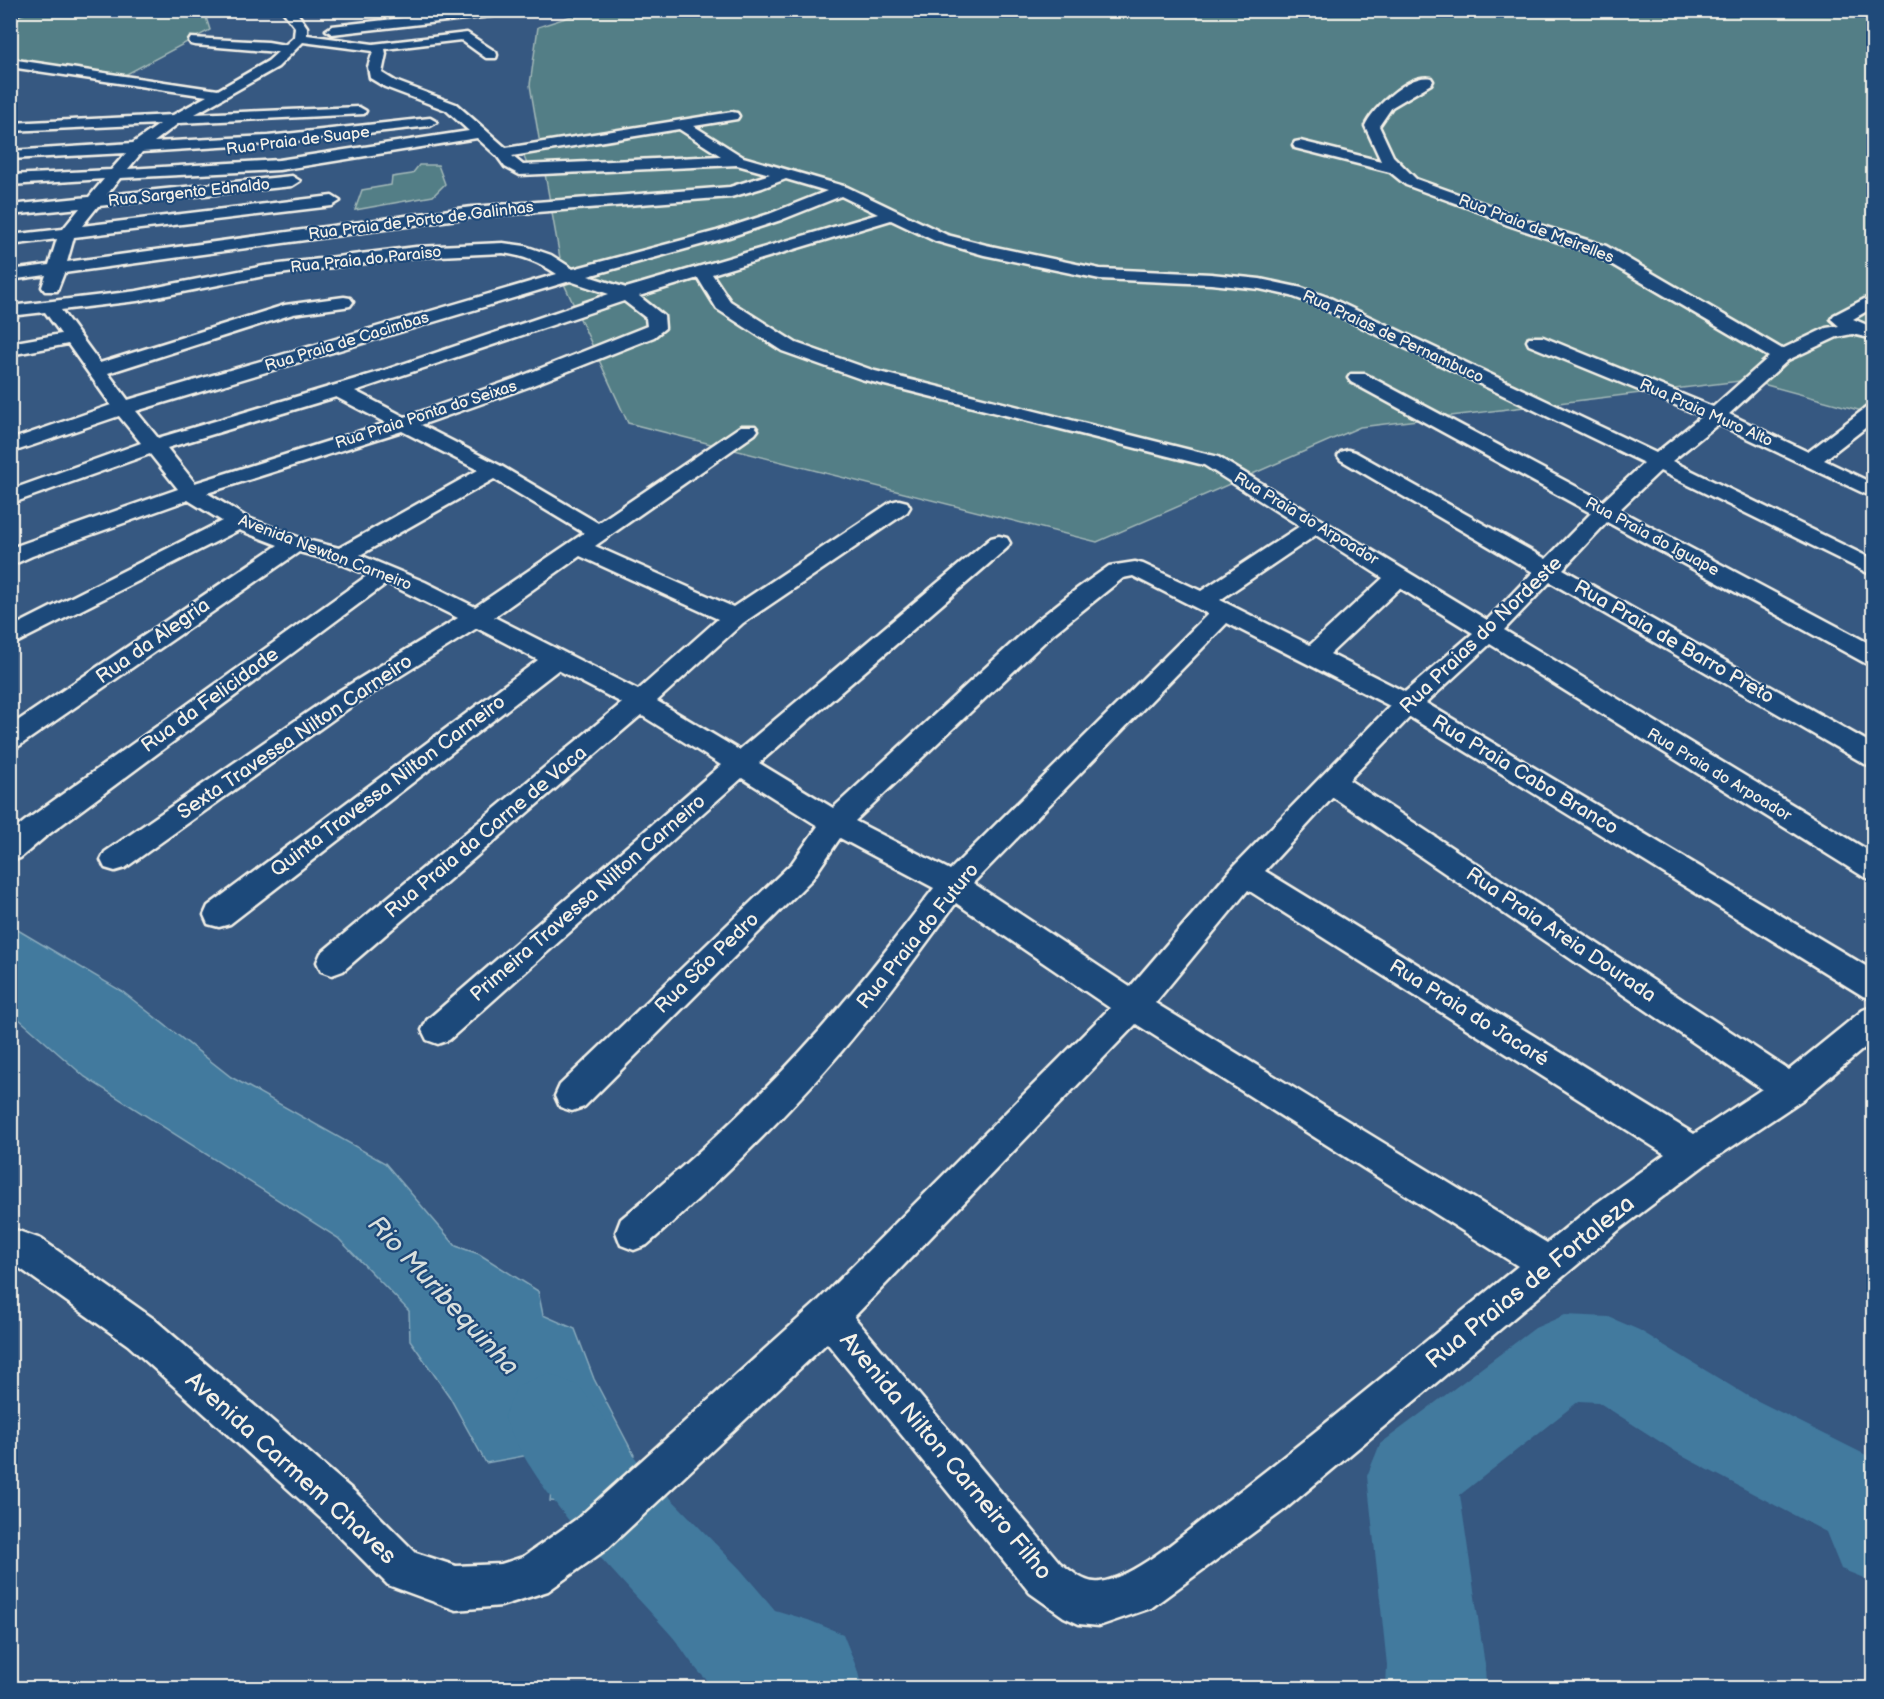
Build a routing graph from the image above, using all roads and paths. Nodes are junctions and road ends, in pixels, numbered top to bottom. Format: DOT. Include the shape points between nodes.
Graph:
graph roads {
  1 [pos="23,10"];
  2 [pos="288,10"];
  3 [pos="509,10"];
  4 [pos="10,13"];
  5 [pos="396,17"];
  6 [pos="308,30"];
  7 [pos="195,41"];
  8 [pos="374,47"];
  9 [pos="289,50"];
  10 [pos="491,55"];
  11 [pos="10,63"];
  12 [pos="1426,81"];
  13 [pos="219,94"];
  14 [pos="359,111"];
  15 [pos="732,116"];
  16 [pos="462,117"];
  17 [pos="175,120"];
  18 [pos="683,125"];
  19 [pos="10,127"];
  20 [pos="481,133"];
  21 [pos="571,142"];
  22 [pos="139,146"];
  23 [pos="1300,146"];
  24 [pos="503,153"];
  25 [pos="10,155"];
  26 [pos="738,160"];
  27 [pos="582,168"];
  28 [pos="1392,168"];
  29 [pos="117,173"];
  30 [pos="786,173"];
  31 [pos="311,178"];
  32 [pos="10,180"];
  33 [pos="842,190"];
  34 [pos="332,201"];
  35 [pos="90,204"];
  36 [pos="10,210"];
  37 [pos="891,215"];
  38 [pos="66,235"];
  39 [pos="10,240"];
  40 [pos="54,271"];
  41 [pos="702,272"];
  42 [pos="10,275"];
  43 [pos="571,276"];
  44 [pos="626,294"];
  45 [pos="1874,299"];
  46 [pos="344,302"];
  47 [pos="50,307"];
  48 [pos="10,311"];
  49 [pos="656,328"];
  50 [pos="1868,333"];
  51 [pos="72,338"];
  52 [pos="1536,341"];
  53 [pos="10,350"];
  54 [pos="1781,356"];
  55 [pos="96,371"];
  56 [pos="1358,378"];
  57 [pos="339,391"];
  58 [pos="123,408"];
  59 [pos="1874,411"];
  60 [pos="1716,415"];
  61 [pos="404,424"];
  62 [pos="748,430"];
  63 [pos="153,446"];
  64 [pos="10,447"];
  65 [pos="1348,456"];
  66 [pos="1811,460"];
  67 [pos="1658,462"];
  68 [pos="494,470"];
  69 [pos="1874,492"];
  70 [pos="192,493"];
  71 [pos="10,498"];
  72 [pos="898,507"];
  73 [pos="1605,511"];
  74 [pos="238,522"];
  75 [pos="1316,525"];
  76 [pos="598,532"];
  77 [pos="999,543"];
  78 [pos="295,544"];
  79 [pos="578,547"];
  80 [pos="17,555"];
  81 [pos="342,556"];
  82 [pos="1874,569"];
  83 [pos="1550,570"];
  84 [pos="386,573"];
  85 [pos="1400,576"];
  86 [pos="1214,606"];
  87 [pos="477,617"];
  88 [pos="735,617"];
  89 [pos="1044,628"];
  90 [pos="1488,633"];
  91 [pos="10,638"];
  92 [pos="1313,656"];
  93 [pos="1874,657"];
  94 [pos="557,658"];
  95 [pos="640,702"];
  96 [pos="1408,704"];
  97 [pos="10,739"];
  98 [pos="1874,757"];
  99 [pos="739,765"];
  100 [pos="1331,782"];
  101 [pos="835,823"];
  102 [pos="10,850"];
  103 [pos="115,860"];
  104 [pos="1874,869"];
  105 [pos="1245,873"];
  106 [pos="953,885"];
  107 [pos="219,915"];
  108 [pos="332,962"];
  109 [pos="1874,987"];
  110 [pos="1132,1006"];
  111 [pos="1874,1020"];
  112 [pos="438,1030"];
  113 [pos="1790,1089"];
  114 [pos="572,1096"];
  115 [pos="1694,1153"];
  116 [pos="634,1232"];
  117 [pos="10,1246"];
  118 [pos="1548,1264"];
  119 [pos="829,1316"];
  120 [pos="1193,1553"];
  1 -- 4 [label="street"];
  2 -- 6 [label="street"];
  3 -- 6 [label="street"];
  5 -- 6 [label="street"];
  6 -- 8 [label="street"];
  6 -- 9 [label="street"];
  7 -- 9 [label="street"];
  8 -- 10 [label="street" via="463,36"];
  8 -- 16 [label="street" via="380,49 375,75 451,107"];
  9 -- 13 [label="street" via="265,69"];
  11 -- 13 [label="street"];
  12 -- 28 [label="street, Rua Praia de Meirelles" via="1376,114 1374,134"];
  13 -- 17 [label="street"];
  14 -- 17 [label="street"];
  15 -- 18 [label="street"];
  16 -- 20 [label="street"];
  16 -- 22 [label="street" via="268,140"];
  17 -- 19 [label="street"];
  17 -- 22 [label="street"];
  18 -- 21 [label="street"];
  18 -- 26 [label="street, Rua Praias de Pernambuco"];
  20 -- 24 [label="street"];
  20 -- 29 [label="street, Rua Praia de Suape" via="287,164"];
  21 -- 24 [label="street"];
  21 -- 27 [label="street"];
  22 -- 25 [label="street"];
  22 -- 29 [label="street"];
  23 -- 28 [label="street"];
  24 -- 27 [label="street" via="520,170"];
  26 -- 27 [label="street"];
  26 -- 30 [label="street, Rua Praias de Pernambuco"];
  28 -- 54 [label="street, Rua Praia de Meirelles" via="1411,182 1600,250"];
  29 -- 32 [label="street, Rua Praia de Suape"];
  29 -- 35 [label="street"];
  30 -- 33 [label="street, Rua Praias de Pernambuco"];
  30 -- 40 [label="street, Rua Praia de Porto de Galinhas" via="731,192 472,212"];
  31 -- 35 [label="street, Rua Sargento Ednaldo"];
  33 -- 37 [label="street, Rua Praias de Pernambuco"];
  33 -- 43 [label="street, Rua Praia de Cacimbas" via="723,234"];
  34 -- 38 [label="street"];
  35 -- 36 [label="street, Rua Sargento Ednaldo"];
  35 -- 38 [label="street"];
  37 -- 41 [label="street"];
  37 -- 67 [label="street, Rua Praias de Pernambuco" via="941,238 1057,266 1100,274 1221,280 1296,292"];
  38 -- 39 [label="street"];
  38 -- 40 [label="street"];
  40 -- 42 [label="street, Rua Praia de Porto de Galinhas"];
  40 -- 47 [label="street"];
  41 -- 44 [label="street"];
  41 -- 75 [label="street, Rua Praia do Arpoador" via="723,306 789,348 868,375 1211,461"];
  43 -- 44 [label="street, Rua Praia do Paraiso"];
  43 -- 47 [label="street, Rua Praia do Paraiso" via="525,251 416,252 264,271 136,296"];
  43 -- 58 [label="street, Rua Praia de Cacimbas"];
  44 -- 49 [label="street, Rua Praia do Paraiso" via="655,316"];
  44 -- 57 [label="street"];
  45 -- 50 [label="street" via="1840,319"];
  46 -- 55 [label="street" via="291,309"];
  47 -- 48 [label="street, Rua Praia do Paraiso"];
  47 -- 51 [label="street, Avenida Newton Carneiro"];
  49 -- 61 [label="street, Rua Praia Ponta do Seixas" via="597,354"];
  50 -- 54 [label="street, Rua Praias do Nordeste" via="1832,332"];
  51 -- 53 [label="street"];
  51 -- 55 [label="street, Avenida Newton Carneiro"];
  52 -- 60 [label="street, Rua Praia Muro Alto"];
  54 -- 60 [label="street, Rua Praias do Nordeste"];
  55 -- 58 [label="street, Avenida Newton Carneiro"];
  56 -- 73 [label="street, Rua Praia do Iguape"];
  57 -- 61 [label="street"];
  57 -- 63 [label="street"];
  58 -- 63 [label="street, Avenida Newton Carneiro"];
  58 -- 64 [label="street, Rua Praia de Cacimbas"];
  59 -- 66 [label="street"];
  60 -- 66 [label="street, Rua Praia Muro Alto"];
  60 -- 67 [label="street, Rua Praias do Nordeste"];
  61 -- 68 [label="street"];
  61 -- 70 [label="street, Rua Praia Ponta do Seixas" via="246,472"];
  62 -- 76 [label="street, Sexta Travessa Nilton Carneiro"];
  63 -- 70 [label="street, Avenida Newton Carneiro"];
  63 -- 71 [label="street"];
  65 -- 83 [label="street, Rua Praia de Barro Preto"];
  66 -- 69 [label="street, Rua Praia Muro Alto"];
  67 -- 73 [label="street, Rua Praias do Nordeste"];
  67 -- 82 [label="street, Rua Praias de Pernambuco"];
  68 -- 76 [label="street"];
  68 -- 81 [label="street"];
  70 -- 74 [label="street, Avenida Newton Carneiro"];
  70 -- 80 [label="street, Rua Praia Ponta do Seixas"];
  72 -- 88 [label="street, Rua Praia da Carne de Vaca"];
  73 -- 83 [label="street, Rua Praias do Nordeste"];
  73 -- 93 [label="street, Rua Praia do Iguape"];
  74 -- 78 [label="street, Avenida Newton Carneiro"];
  74 -- 91 [label="street"];
  75 -- 85 [label="street, Rua Praia do Arpoador"];
  75 -- 86 [label="street, Rua Praia do Futuro"];
  76 -- 79 [label="street, Sexta Travessa Nilton Carneiro"];
  77 -- 99 [label="street, Primeira Travessa Nilton Carneiro"];
  78 -- 81 [label="street, Avenida Newton Carneiro"];
  78 -- 97 [label="street, Rua da Alegria"];
  79 -- 87 [label="street, Sexta Travessa Nilton Carneiro"];
  79 -- 88 [label="street"];
  81 -- 84 [label="street, Avenida Newton Carneiro"];
  83 -- 90 [label="street, Rua Praias do Nordeste"];
  83 -- 98 [label="street, Rua Praia de Barro Preto"];
  84 -- 87 [label="street, Avenida Newton Carneiro"];
  84 -- 102 [label="street, Rua da Felicidade"];
  85 -- 90 [label="street, Rua Praia do Arpoador"];
  85 -- 92 [label="street"];
  86 -- 89 [label="street, Rua Praia Cabo Branco" via="1148,574 1127,569 1107,576"];
  86 -- 92 [label="street, Rua Praia Cabo Branco"];
  86 -- 106 [label="street, Rua Praia do Futuro"];
  87 -- 94 [label="street, Avenida Newton Carneiro"];
  87 -- 103 [label="street, Sexta Travessa Nilton Carneiro" via="340,702"];
  88 -- 95 [label="street, Rua Praia da Carne de Vaca"];
  89 -- 101 [label="street, Rua São Pedro"];
  90 -- 96 [label="street, Rua Praias do Nordeste"];
  90 -- 104 [label="street, Rua Praia do Arpoador"];
  92 -- 96 [label="street, Rua Praia Cabo Branco"];
  94 -- 95 [label="street, Avenida Newton Carneiro"];
  94 -- 107 [label="street, Quinta Travessa Nilton Carneiro"];
  95 -- 99 [label="street"];
  95 -- 108 [label="street, Rua Praia da Carne de Vaca"];
  96 -- 100 [label="street, Rua Praias do Nordeste"];
  96 -- 109 [label="street, Rua Praia Cabo Branco"];
  99 -- 101 [label="street"];
  99 -- 112 [label="street, Primeira Travessa Nilton Carneiro"];
  100 -- 105 [label="street, Rua Praias do Nordeste"];
  100 -- 113 [label="street, Rua Praia Areia Dourada"];
  101 -- 106 [label="street"];
  101 -- 114 [label="street, Rua São Pedro" via="802,871"];
  105 -- 110 [label="street, Rua Praias do Nordeste"];
  105 -- 115 [label="street, Rua Praia do Jacaré"];
  106 -- 110 [label="street"];
  106 -- 116 [label="street, Rua Praia do Futuro" via="854,1014 781,1096 702,1174"];
  110 -- 118 [label="street"];
  110 -- 119 [label="street, Rua Praias do Nordeste"];
  111 -- 113 [label="street, Rua Praias de Fortaleza"];
  113 -- 115 [label="street, Rua Praias de Fortaleza"];
  115 -- 118 [label="street, Rua Praias de Fortaleza"];
  117 -- 119 [label="street, Avenida Carmem Chaves" via="28,1252 141,1332 341,1508 403,1570 456,1588 501,1585 533,1576 593,1533"];
  118 -- 120 [label="street, Rua Praias de Fortaleza"];
  119 -- 120 [label="street, Avenida Nilton Carneiro Filho" via="1045,1578 1079,1602 1099,1604 1136,1593"];
}
